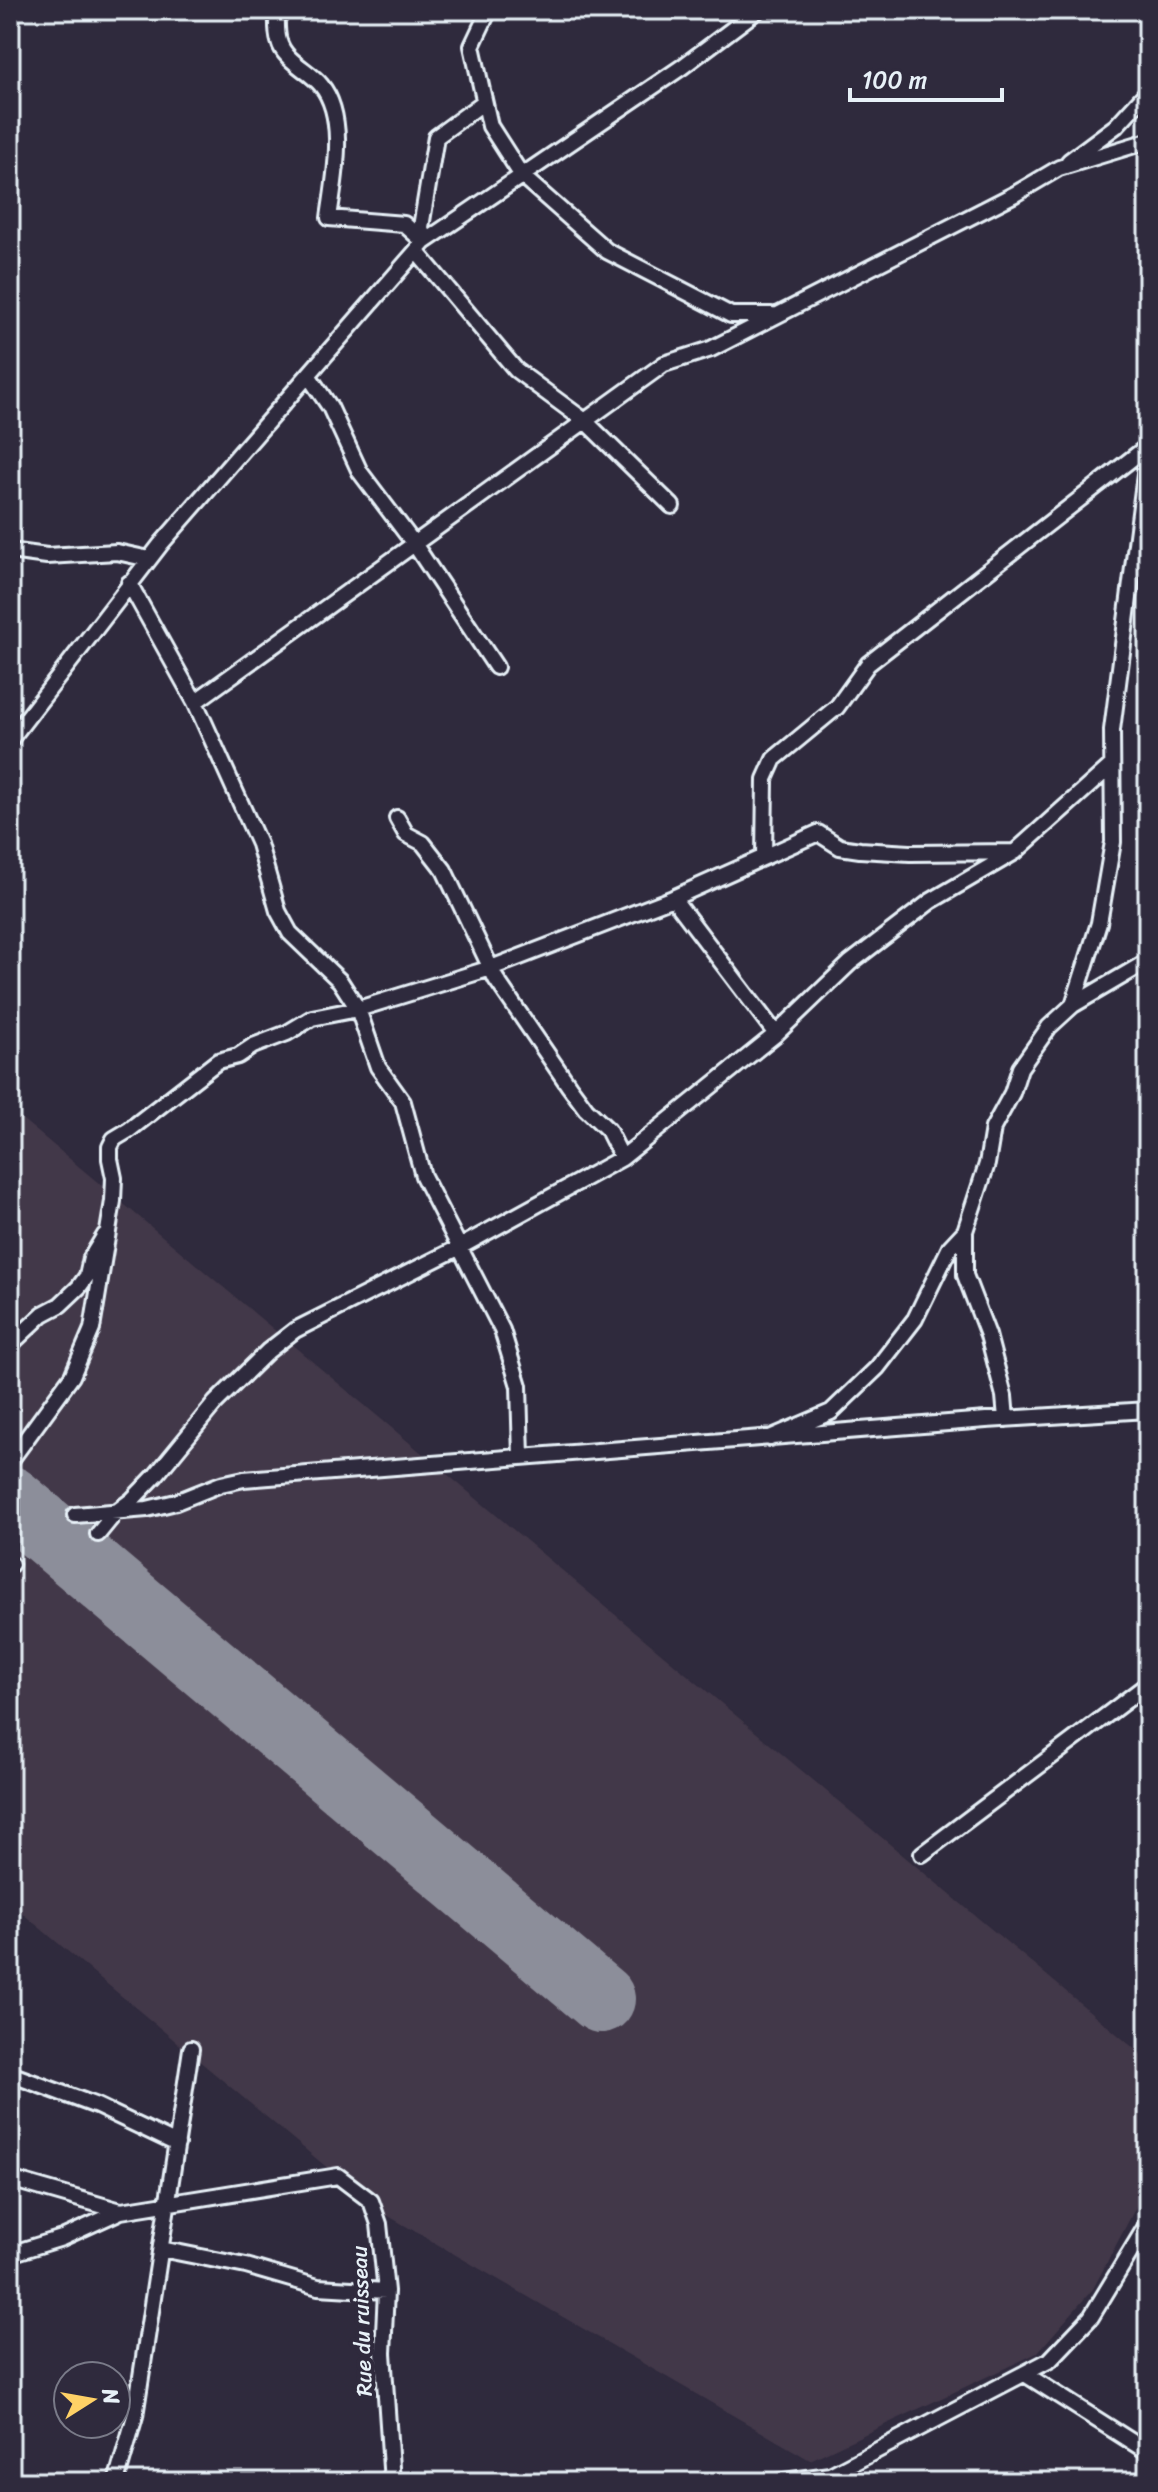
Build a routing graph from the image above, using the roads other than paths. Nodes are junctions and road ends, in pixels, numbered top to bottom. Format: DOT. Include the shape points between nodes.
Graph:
graph roads {
  1 [pos="277,10"];
  2 [pos="489,10"];
  3 [pos="758,10"];
  4 [pos="1148,91"];
  5 [pos="484,102"];
  6 [pos="1148,141"];
  7 [pos="1059,168"];
  8 [pos="522,176"];
  9 [pos="420,247"];
  10 [pos="778,315"];
  11 [pos="308,375"];
  12 [pos="585,421"];
  13 [pos="1148,449"];
  14 [pos="672,506"];
  15 [pos="415,545"];
  16 [pos="10,551"];
  17 [pos="149,559"];
  18 [pos="129,583"];
  19 [pos="496,667"];
  20 [pos="195,702"];
  21 [pos="10,740"];
  22 [pos="1112,765"];
  23 [pos="397,818"];
  24 [pos="1015,852"];
  25 [pos="764,857"];
  26 [pos="673,898"];
  27 [pos="1148,961"];
  28 [pos="491,968"];
  29 [pos="1073,1005"];
  30 [pos="358,1009"];
  31 [pos="776,1034"];
  32 [pos="622,1158"];
  33 [pos="109,1228"];
  34 [pos="965,1231"];
  35 [pos="458,1248"];
  36 [pos="10,1345"];
  37 [pos="1148,1410"];
  38 [pos="1006,1419"];
  39 [pos="770,1438"];
  40 [pos="521,1457"];
  41 [pos="10,1461"];
  42 [pos="116,1512"];
  43 [pos="75,1515"];
  44 [pos="98,1534"];
  45 [pos="1148,1684"];
  46 [pos="922,1854"];
  47 [pos="191,2049"];
  48 [pos="10,2074"];
  49 [pos="177,2144"];
  50 [pos="10,2179"];
  51 [pos="168,2204"];
  52 [pos="121,2211"];
  53 [pos="1148,2223"];
  54 [pos="161,2249"];
  55 [pos="10,2254"];
  56 [pos="386,2291"];
  57 [pos="1025,2374"];
  58 [pos="1148,2452"];
  59 [pos="116,2482"];
  60 [pos="392,2482"];
  61 [pos="745,2482"];
  1 -- 9 [label="street" via="279,42 323,86 335,118 337,161 329,218 404,224"];
  2 -- 5 [label="street" via="472,46"];
  3 -- 8 [label="street"];
  4 -- 7 [label="street" via="1116,126"];
  5 -- 8 [label="street" via="490,126"];
  5 -- 9 [label="street" via="436,137"];
  6 -- 7 [label="street"];
  7 -- 10 [label="street"];
  8 -- 9 [label="street"];
  8 -- 10 [label="street" via="607,251 731,315"];
  9 -- 11 [label="street"];
  9 -- 12 [label="street" via="516,370"];
  10 -- 12 [label="street" via="711,349 664,364"];
  11 -- 15 [label="street" via="330,407 360,472"];
  11 -- 17 [label="street"];
  12 -- 14 [label="street"];
  12 -- 15 [label="street"];
  13 -- 22 [label="street"];
  13 -- 25 [label="street" via="868,664 837,707 774,759 765,779"];
  15 -- 19 [label="street"];
  15 -- 20 [label="street"];
  16 -- 17 [label="street" via="47,556 117,552"];
  17 -- 18 [label="street"];
  18 -- 20 [label="street"];
  18 -- 21 [label="street"];
  20 -- 30 [label="street" via="259,844 278,911 290,933 340,981"];
  22 -- 24 [label="street"];
  22 -- 29 [label="street" via="1113,842 1099,923"];
  23 -- 28 [label="street" via="406,834 423,843 444,870"];
  24 -- 25 [label="street" via="860,850 840,847 818,833"];
  24 -- 31 [label="street" via="919,910 850,963"];
  25 -- 26 [label="street"];
  26 -- 28 [label="street"];
  26 -- 31 [label="street"];
  27 -- 29 [label="street"];
  28 -- 30 [label="street"];
  28 -- 32 [label="street" via="569,1086 608,1130"];
  29 -- 34 [label="street" via="1049,1027 1020,1068 993,1128"];
  30 -- 33 [label="street" via="312,1018 218,1061 114,1139"];
  30 -- 35 [label="street" via="378,1067 403,1102 423,1176"];
  31 -- 32 [label="street"];
  32 -- 35 [label="street"];
  33 -- 36 [label="street" via="79,1287"];
  33 -- 41 [label="street" via="85,1350"];
  34 -- 38 [label="street" via="965,1275 988,1335"];
  34 -- 39 [label="street" via="950,1247 915,1319 877,1368 831,1412"];
  35 -- 40 [label="street" via="502,1330 519,1386"];
  35 -- 42 [label="street" via="295,1330 215,1403 156,1475"];
  37 -- 38 [label="street"];
  38 -- 39 [label="street"];
  39 -- 40 [label="street"];
  40 -- 42 [label="street" via="244,1479 176,1502"];
  42 -- 43 [label="street"];
  42 -- 44 [label="street"];
  45 -- 46 [label="street"];
  47 -- 49 [label="street"];
  48 -- 49 [label="street" via="97,2106"];
  49 -- 51 [label="street"];
  50 -- 52 [label="street"];
  51 -- 52 [label="street"];
  51 -- 54 [label="street"];
  51 -- 56 [label="street, Rue du ruisseau" via="338,2176 371,2201 379,2224"];
  52 -- 55 [label="street" via="74,2234"];
  53 -- 57 [label="street" via="1091,2317 1050,2360"];
  54 -- 56 [label="street" via="318,2287"];
  54 -- 59 [label="street" via="135,2416"];
  56 -- 60 [label="street, Rue du ruisseau" via="383,2353"];
  57 -- 58 [label="street"];
  57 -- 61 [label="street" via="830,2475"];
}
